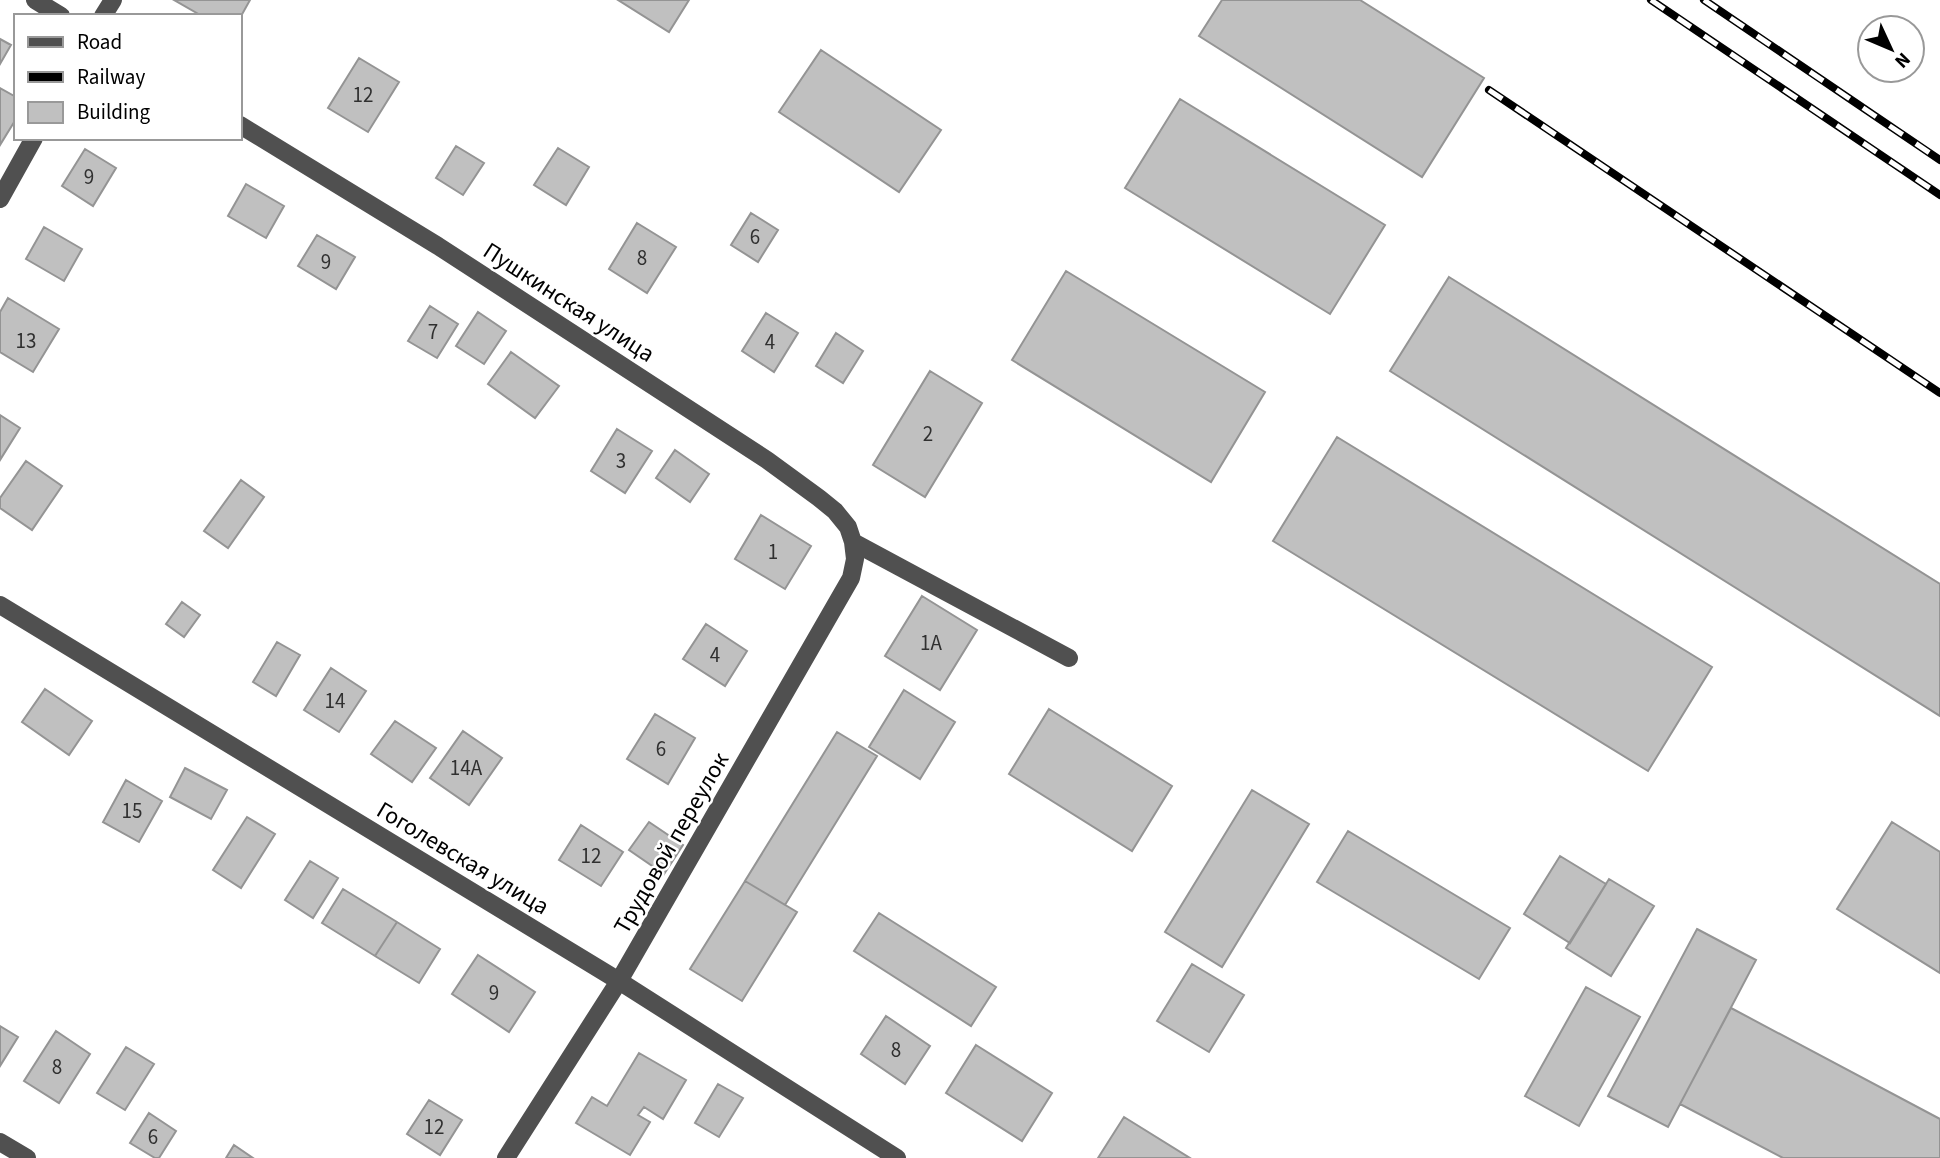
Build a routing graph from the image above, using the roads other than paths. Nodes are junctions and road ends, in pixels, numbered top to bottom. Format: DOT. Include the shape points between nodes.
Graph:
graph roads {
  1 [pos="35,0"];
  2 [pos="58,14"];
  3 [pos="242,126"];
  4 [pos="33,140"];
  5 [pos="0,199"];
  6 [pos="853,542"];
  7 [pos="0,606"];
  8 [pos="1069,658"];
  9 [pos="619,981"];
  10 [pos="0,1142"];
  11 [pos="27,1158"];
  12 [pos="506,1158"];
  13 [pos="897,1158"];
  1 -- 2 [label="street"];
  3 -- 6 [label="street, Пушкинская улица" via="438,246 767,460 835,511"];
  4 -- 5 [label="street"];
  6 -- 8 [label="street"];
  6 -- 9 [label="street, Трудовой переулок" via="851,578"];
  7 -- 9 [label="street, Гоголевская улица"];
  9 -- 12 [label="street, Трудовой переулок"];
  9 -- 13 [label="street, Гоголевская улица"];
  10 -- 11 [label="street"];
}
